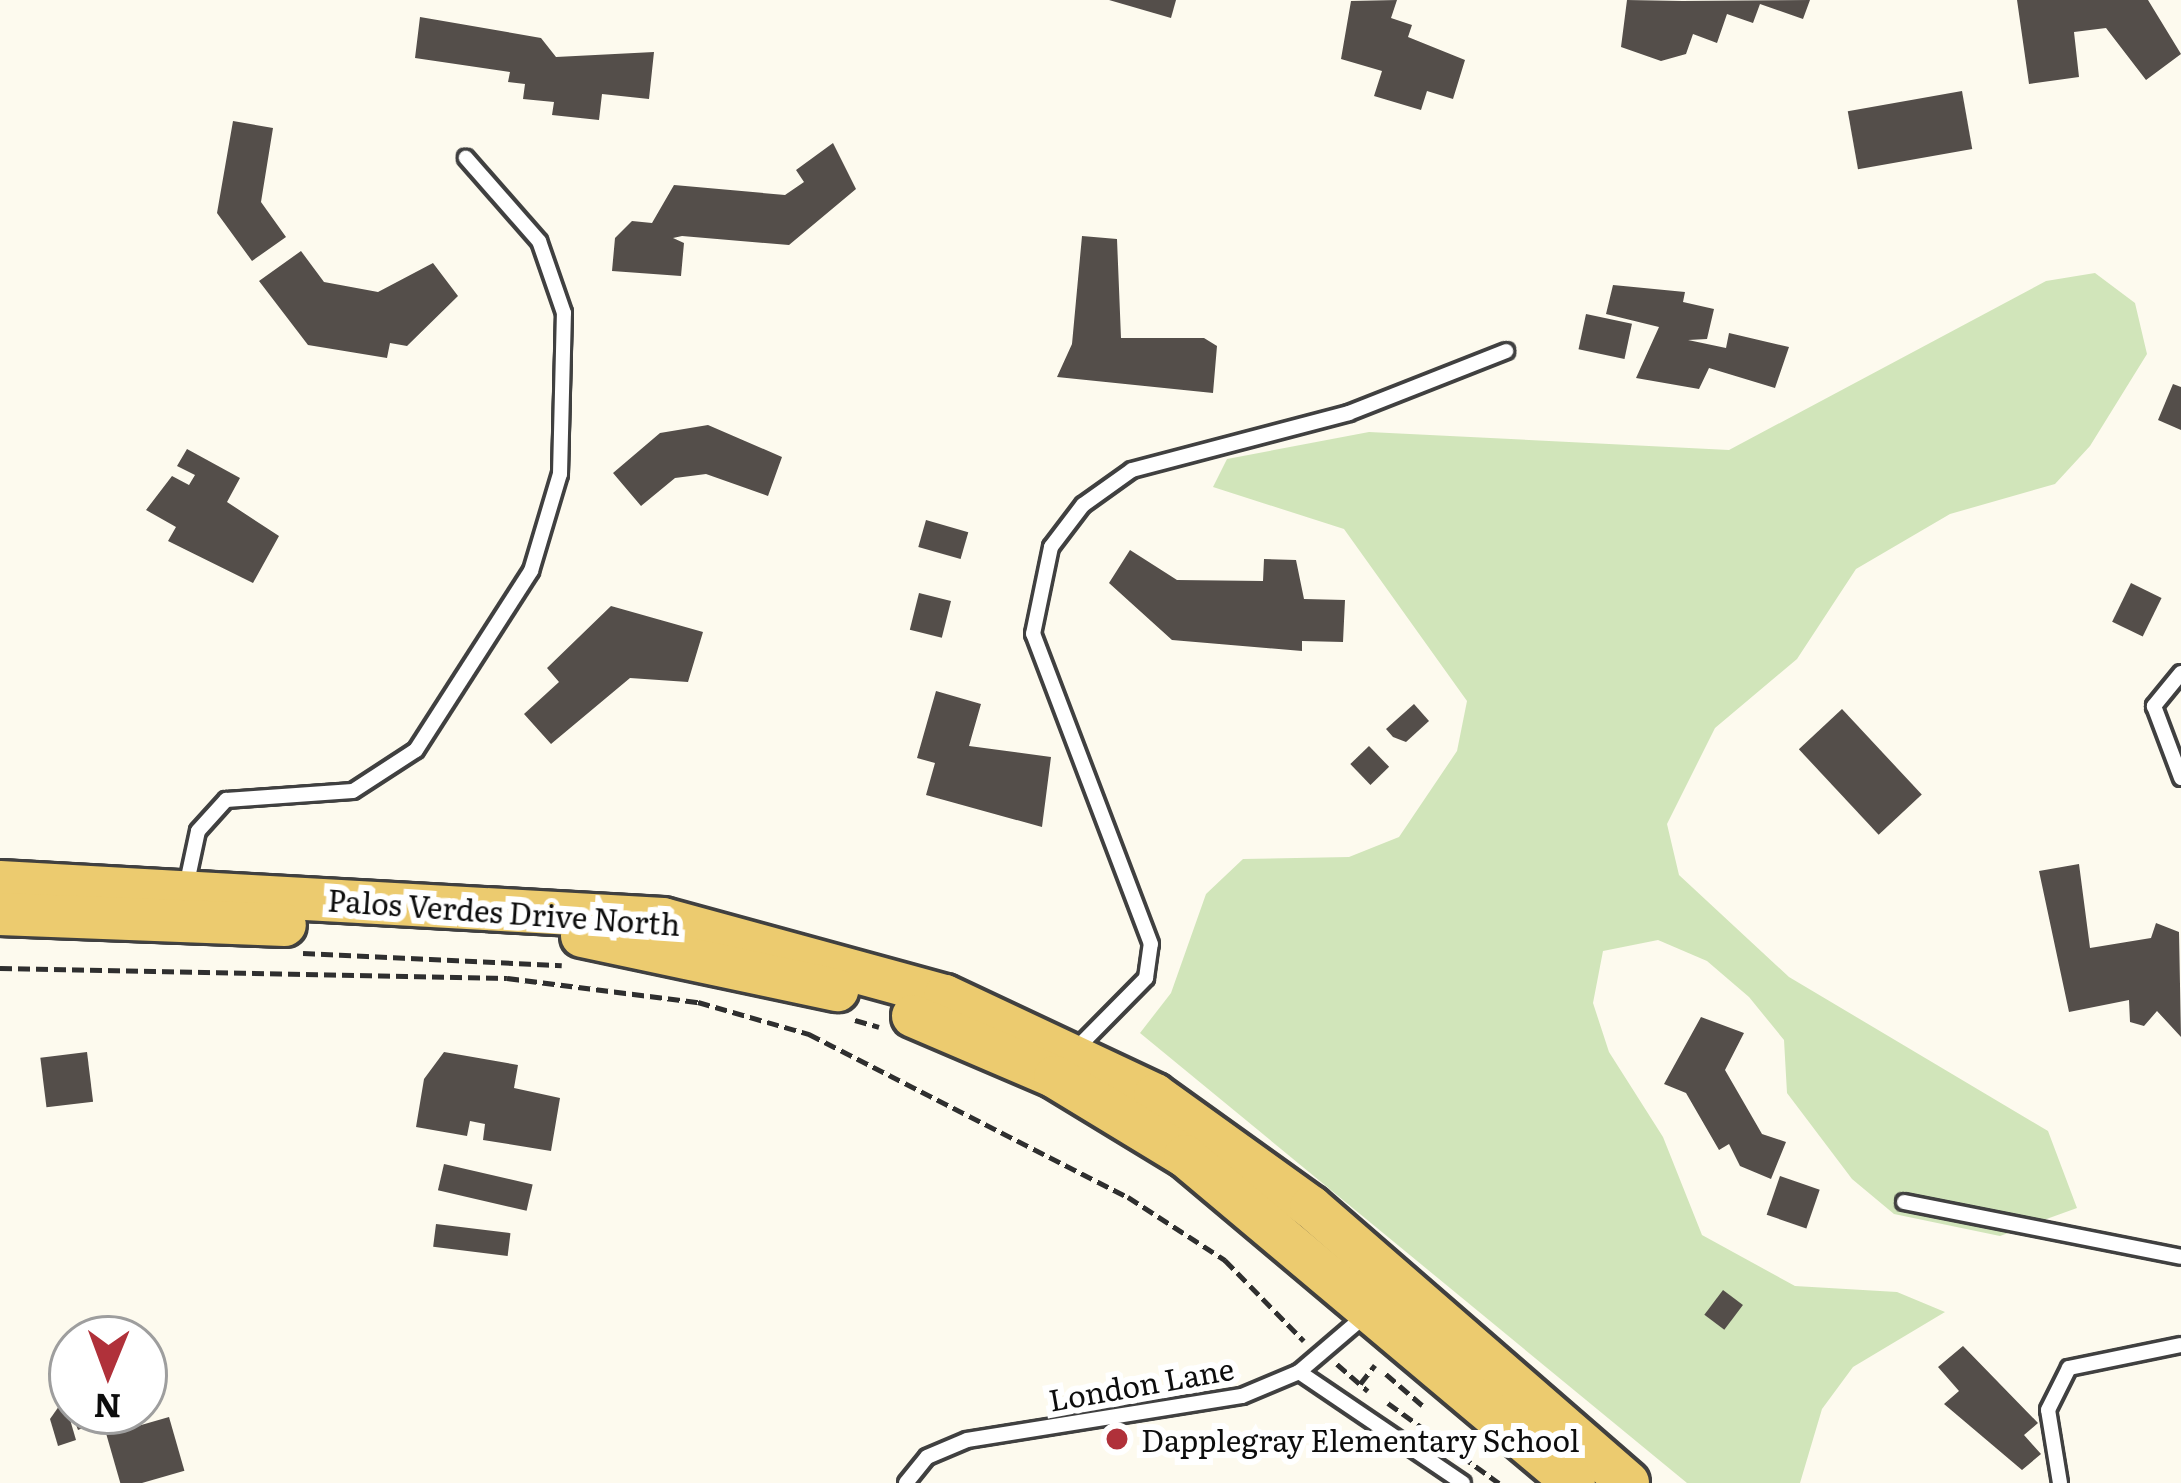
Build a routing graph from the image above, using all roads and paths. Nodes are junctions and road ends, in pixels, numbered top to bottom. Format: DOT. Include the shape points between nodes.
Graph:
graph roads {
  1 [pos="466,158"];
  2 [pos="1506,351"];
  3 [pos="2181,673"];
  4 [pos="2181,778"];
  5 [pos="0,882"];
  6 [pos="184,907"];
  7 [pos="0,914"];
  8 [pos="278,952"];
  9 [pos="577,967"];
  10 [pos="0,968"];
  11 [pos="842,1016"];
  12 [pos="885,1029"];
  13 [pos="1065,1063"];
  14 [pos="1904,1202"];
  15 [pos="1312,1207"];
  16 [pos="2181,1257"];
  17 [pos="1375,1306"];
  18 [pos="2181,1345"];
  19 [pos="1319,1357"];
  20 [pos="1377,1364"];
  21 [pos="1300,1372"];
  22 [pos="1361,1383"];
  23 [pos="1344,1392"];
  24 [pos="1600,1474"];
  25 [pos="906,1483"];
  26 [pos="1463,1483"];
  27 [pos="1499,1483"];
  28 [pos="2060,1483"];
  1 -- 6 [label="lane" via="539,241 564,313 560,474 531,571 416,750 353,791 226,800 198,831"];
  2 -- 13 [label="lane" via="1349,413 1132,470 1051,547 1033,634 1151,944 1146,978"];
  3 -- 4 [label="lane" via="2154,706"];
  5 -- 6 [label="main road, Palos Verdes Drive North"];
  6 -- 7 [label="main road, Palos Verdes Drive North"];
  6 -- 13 [label="main road, Palos Verdes Drive North" via="662,919 839,960"];
  8 -- 9 [label="path"];
  10 -- 19 [label="path" via="507,978 698,1002 809,1034 1128,1197 1225,1260"];
  11 -- 12 [label="path"];
  13 -- 15 [label="main road, Palos Verdes Drive North"];
  13 -- 17 [label="main road, Palos Verdes Drive North"];
  14 -- 16 [label="lane"];
  15 -- 17 [label="main road"];
  15 -- 24 [label="main road, Palos Verdes Drive North"];
  17 -- 19 [label="lane, London Lane"];
  17 -- 24 [label="main road, Palos Verdes Drive North"];
  18 -- 28 [label="lane" via="2069,1369 2048,1410"];
  19 -- 21 [label="lane, London Lane"];
  19 -- 22 [label="path"];
  20 -- 22 [label="path"];
  21 -- 25 [label="lane, London Lane" via="1242,1396 967,1440 927,1457"];
  21 -- 26 [label="lane"];
  22 -- 23 [label="path"];
  22 -- 27 [label="path"];
}
